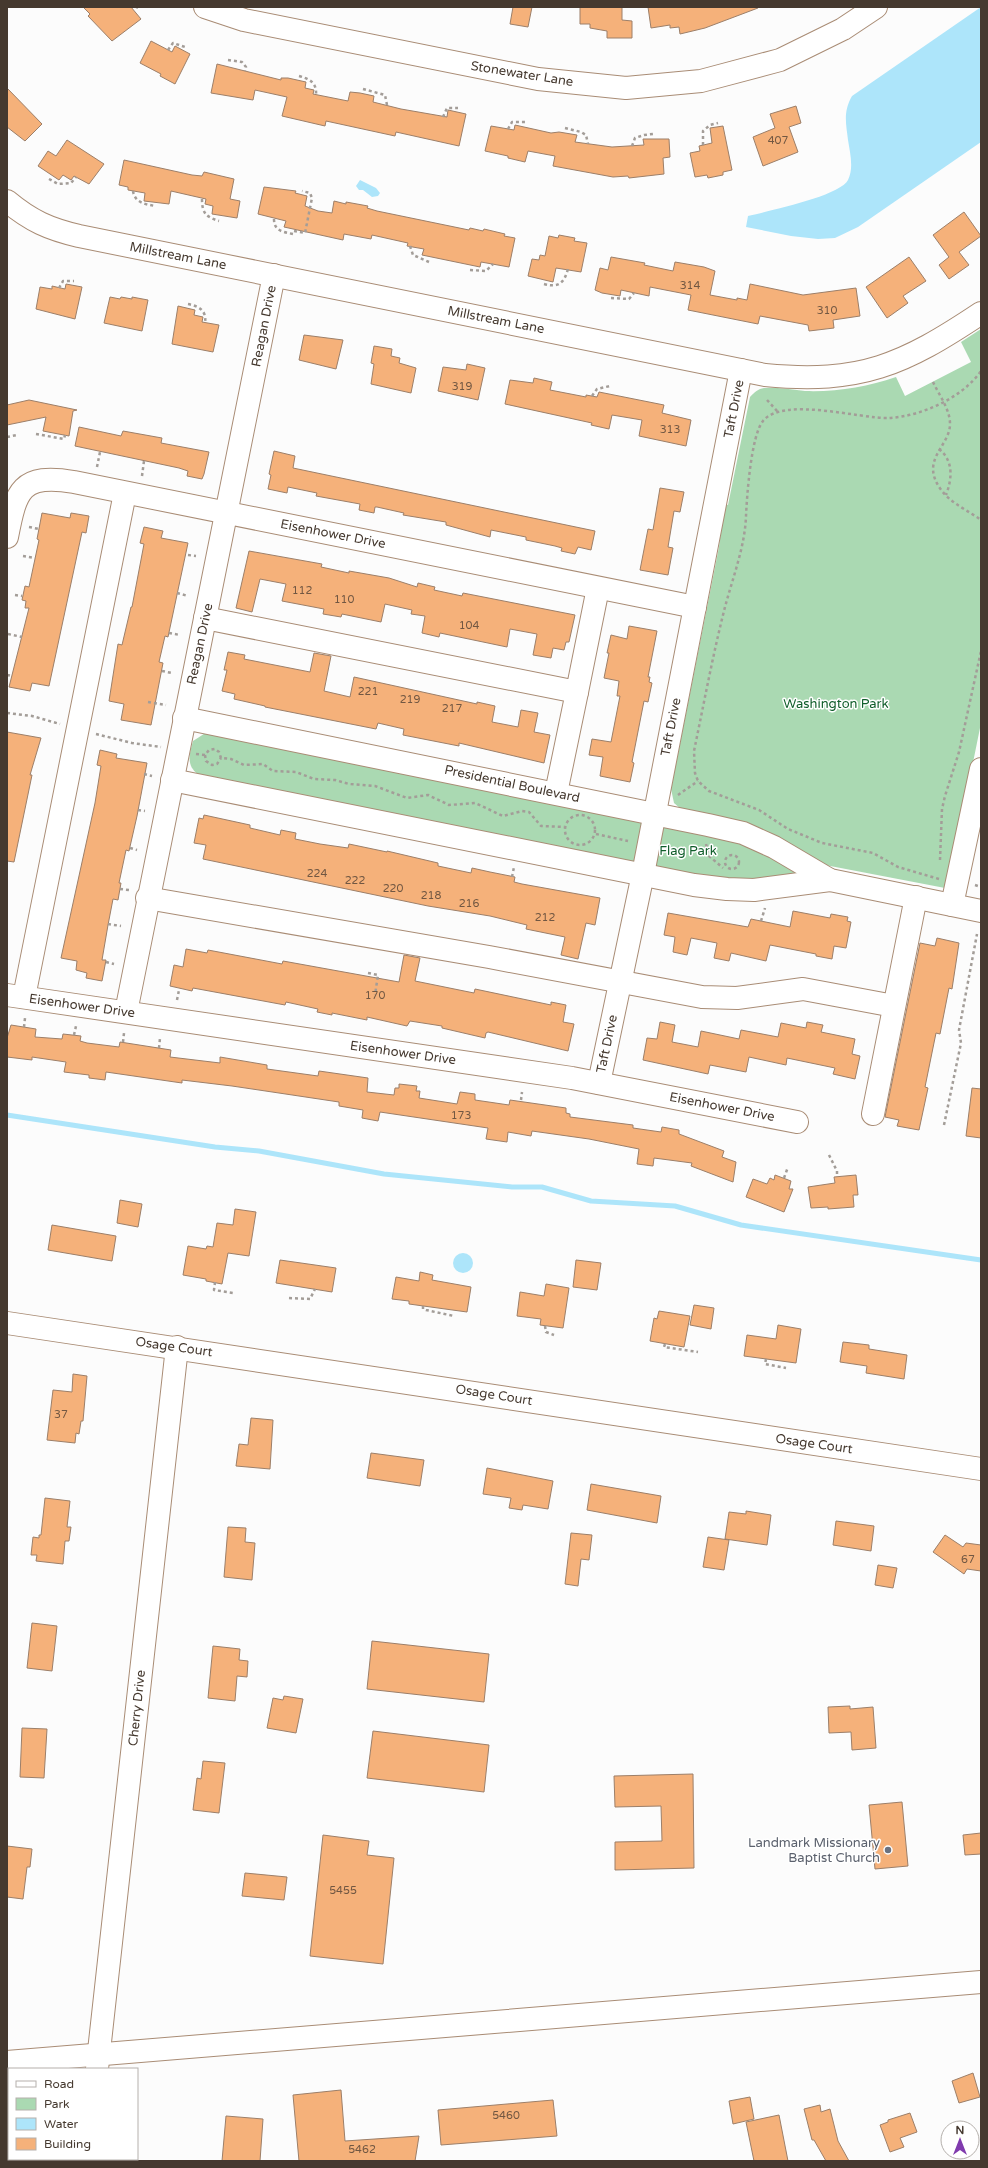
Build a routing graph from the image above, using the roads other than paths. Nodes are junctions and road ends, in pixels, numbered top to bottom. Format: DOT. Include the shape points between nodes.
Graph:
graph roads {
  1 [pos="205,7"];
  2 [pos="876,7"];
  3 [pos="7,201"];
  4 [pos="274,275"];
  5 [pos="981,313"];
  6 [pos="741,370"];
  7 [pos="125,493"];
  8 [pos="227,513"];
  9 [pos="7,537"];
  10 [pos="598,588"];
  11 [pos="695,607"];
  12 [pos="205,618"];
  13 [pos="577,692"];
  14 [pos="184,718"];
  15 [pos="981,769"];
  16 [pos="162,778"];
  17 [pos="556,793"];
  18 [pos="654,813"];
  19 [pos="976,820"];
  20 [pos="643,874"];
  21 [pos="830,880"];
  22 [pos="138,894"];
  23 [pos="916,897"];
  24 [pos="952,905"];
  25 [pos="981,911"];
  26 [pos="620,980"];
  27 [pos="18,1003"];
  28 [pos="894,1006"];
  29 [pos="125,1022"];
  30 [pos="599,1083"];
  31 [pos="873,1114"];
  32 [pos="797,1122"];
  33 [pos="7,1323"];
  34 [pos="177,1348"];
  35 [pos="981,1469"];
  36 [pos="981,1982"];
  37 [pos="7,2062"];
  38 [pos="97,2062"];
  1 -- 2 [label="street, Stonewater Lane" via="244,20 538,79 626,88 702,81 780,60 843,29"];
  3 -- 4 [label="street, Millstream Lane" via="24,216 51,230"];
  4 -- 6 [label="street, Millstream Lane"];
  4 -- 8 [label="street, Reagan Drive"];
  5 -- 6 [label="street, Millstream Lane" via="922,350 891,365 852,375 812,379"];
  6 -- 11 [label="street, Taft Drive"];
  7 -- 8 [label="street, Eisenhower Drive"];
  7 -- 9 [label="street, Eisenhower Drive" via="66,481 48,479 32,482 18,494"];
  7 -- 27 [label="street"];
  8 -- 10 [label="street, Eisenhower Drive"];
  8 -- 12 [label="street, Reagan Drive"];
  10 -- 11 [label="street, Eisenhower Drive"];
  10 -- 13 [label="street"];
  11 -- 18 [label="street, Taft Drive"];
  12 -- 13 [label="street"];
  12 -- 14 [label="street, Reagan Drive"];
  13 -- 17 [label="street"];
  14 -- 16 [label="street, Reagan Drive"];
  14 -- 17 [label="street, Presidential Boulevard"];
  15 -- 19 [label="street"];
  16 -- 20 [label="street, Presidential Boulevard"];
  16 -- 22 [label="street, Reagan Drive"];
  17 -- 18 [label="street, Presidential Boulevard"];
  18 -- 20 [label="street, Taft Drive"];
  18 -- 21 [label="street, Presidential Boulevard" via="742,834 774,847"];
  19 -- 24 [label="street"];
  20 -- 21 [label="street, Presidential Boulevard" via="694,885 741,890"];
  20 -- 26 [label="street, Taft Drive"];
  21 -- 23 [label="street, Presidential Boulevard"];
  22 -- 26 [label="street"];
  22 -- 29 [label="street, Reagan Drive"];
  23 -- 24 [label="street, Presidential Boulevard"];
  23 -- 28 [label="street"];
  24 -- 25 [label="street, Presidential Boulevard"];
  26 -- 28 [label="street" via="712,998 737,998 809,990"];
  26 -- 30 [label="street, Taft Drive"];
  27 -- 29 [label="street, Eisenhower Drive"];
  28 -- 31 [label="street"];
  29 -- 30 [label="street, Eisenhower Drive"];
  30 -- 32 [label="street, Eisenhower Drive"];
  33 -- 34 [label="street, Osage Court"];
  34 -- 35 [label="street, Osage Court"];
  34 -- 38 [label="street, Cherry Drive"];
  36 -- 38 [label="street"];
  37 -- 38 [label="street"];
}
